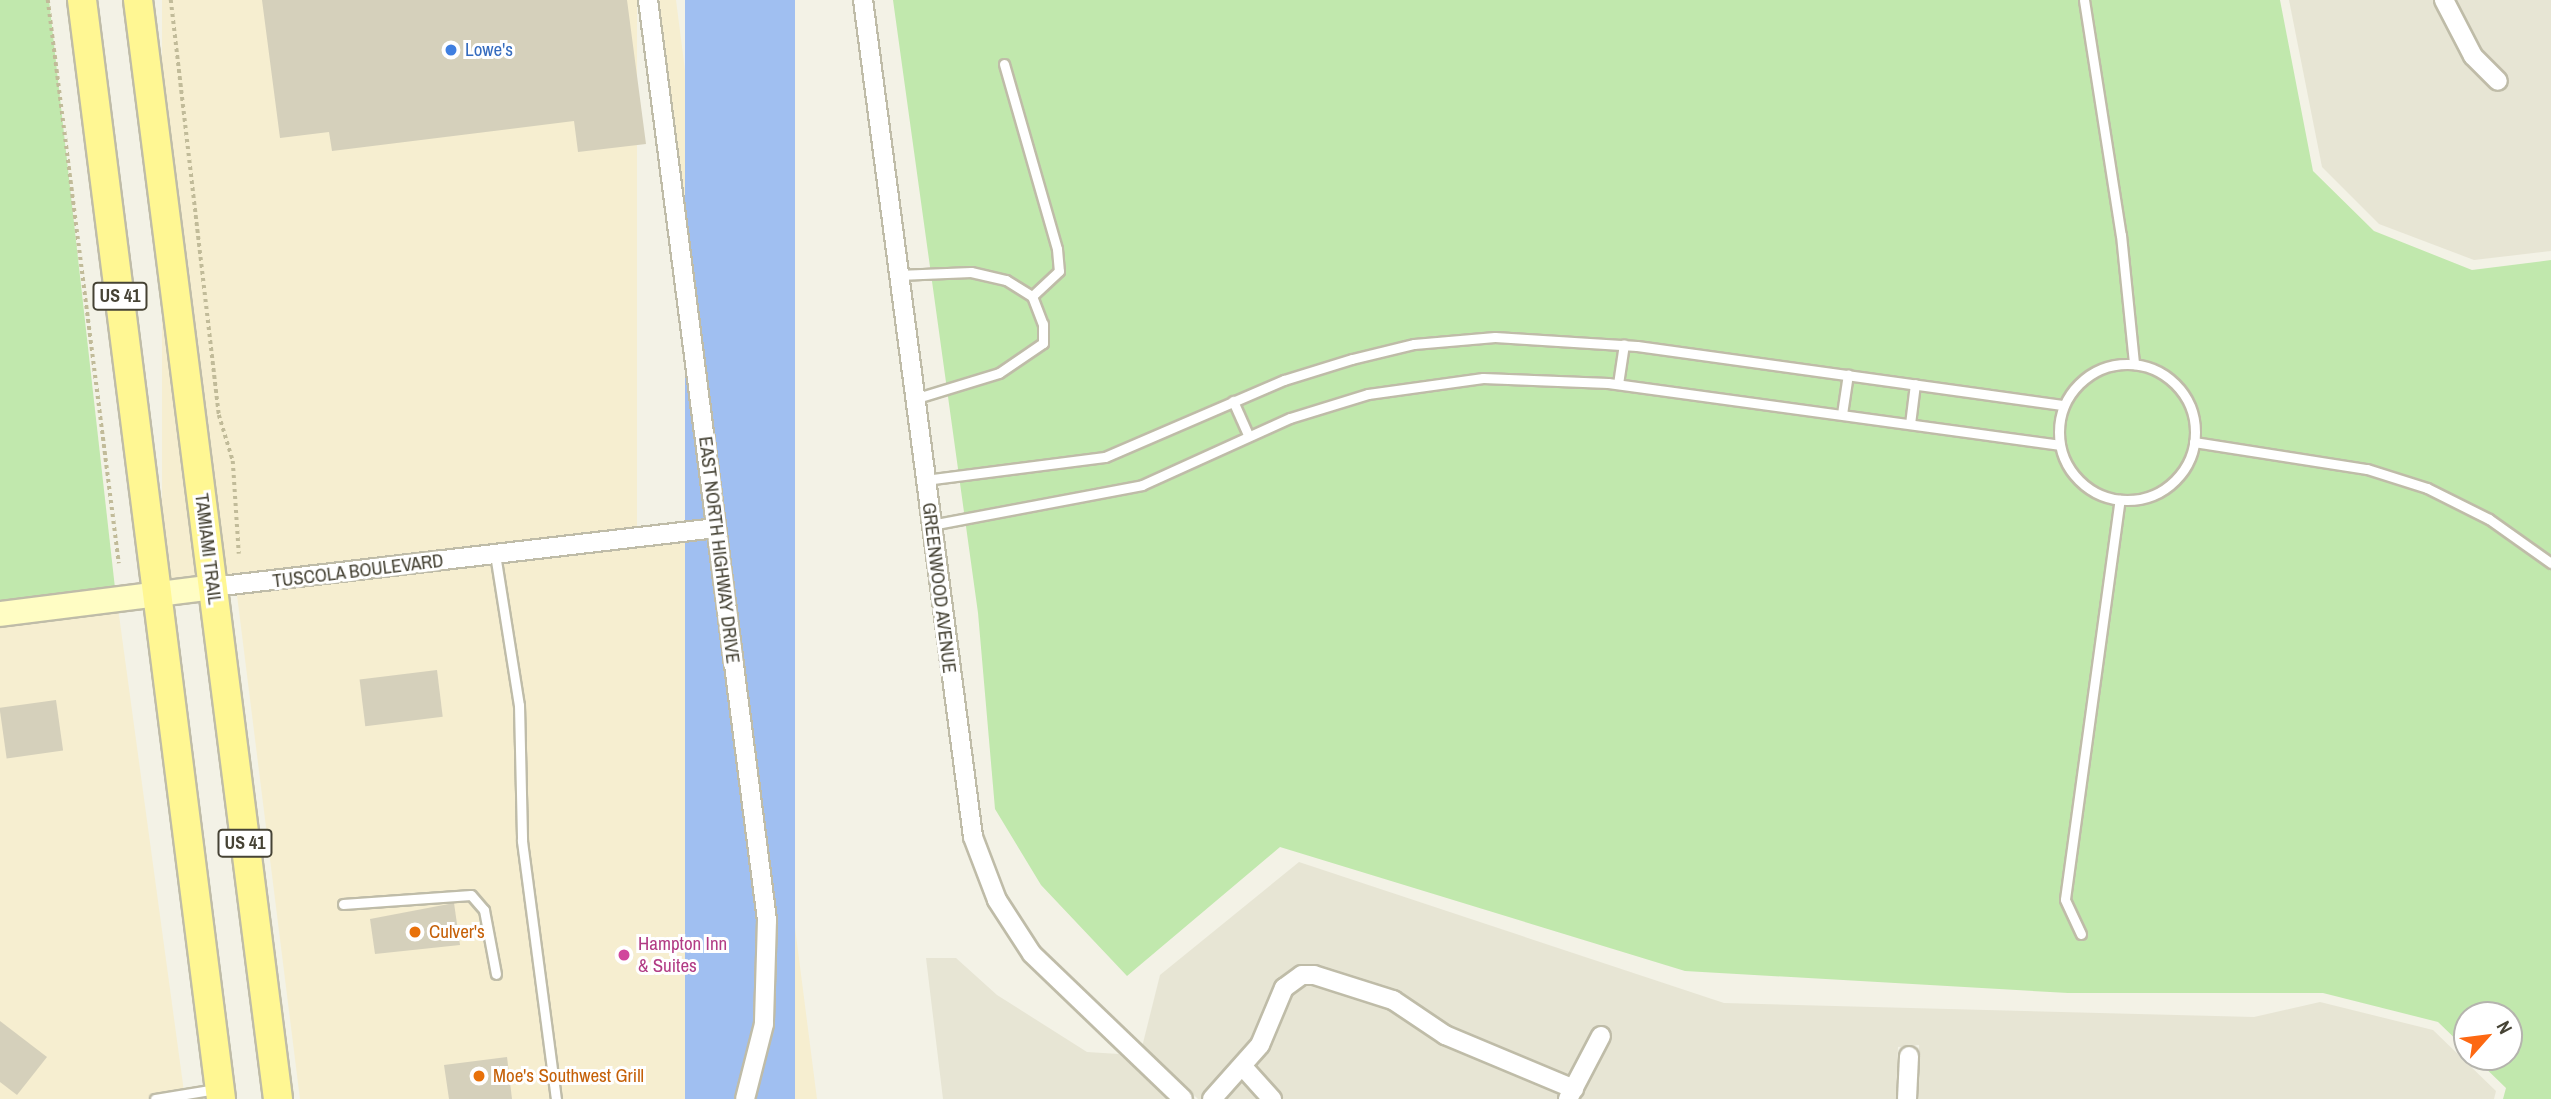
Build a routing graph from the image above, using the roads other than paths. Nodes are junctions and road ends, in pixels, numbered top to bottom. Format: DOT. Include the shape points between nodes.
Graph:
graph roads {
  1 [pos="82,0"];
  2 [pos="138,0"];
  3 [pos="648,0"];
  4 [pos="863,0"];
  5 [pos="2084,0"];
  6 [pos="2444,0"];
  7 [pos="1004,64"];
  8 [pos="2498,81"];
  9 [pos="898,275"];
  10 [pos="1032,296"];
  11 [pos="1625,344"];
  12 [pos="2134,365"];
  13 [pos="1848,374"];
  14 [pos="1618,384"];
  15 [pos="1915,384"];
  16 [pos="914,399"];
  17 [pos="1233,401"];
  18 [pos="2064,405"];
  19 [pos="1842,414"];
  20 [pos="1910,424"];
  21 [pos="1248,434"];
  22 [pos="2194,442"];
  23 [pos="2059,445"];
  24 [pos="925,480"];
  25 [pos="2120,500"];
  26 [pos="930,525"];
  27 [pos="716,528"];
  28 [pos="495,554"];
  29 [pos="2551,563"];
  30 [pos="213,587"];
  31 [pos="157,592"];
  32 [pos="0,614"];
  33 [pos="343,904"];
  34 [pos="2081,934"];
  35 [pos="496,974"];
  36 [pos="1601,1036"];
  37 [pos="1909,1056"];
  38 [pos="1244,1068"];
  39 [pos="220,1094"];
  40 [pos="1571,1094"];
  41 [pos="155,1099"];
  42 [pos="278,1099"];
  43 [pos="556,1099"];
  44 [pos="745,1099"];
  45 [pos="1183,1099"];
  46 [pos="1212,1099"];
  47 [pos="1272,1099"];
  48 [pos="1907,1099"];
  1 -- 31 [label="main road, US 41"];
  2 -- 30 [label="main road, TAMIAMI TRAIL / US 41"];
  3 -- 27 [label="street, EAST NORTH HIGHWAY DRIVE"];
  4 -- 9 [label="street, GREENWOOD AVENUE"];
  5 -- 12 [label="lane" via="2122,235"];
  6 -- 8 [label="street" via="2473,56"];
  7 -- 10 [label="lane" via="1057,249 1059,271"];
  9 -- 10 [label="lane" via="971,272 1006,280"];
  9 -- 16 [label="street, GREENWOOD AVENUE"];
  10 -- 16 [label="lane" via="1040,309 1043,344 999,373"];
  11 -- 13 [label="lane"];
  11 -- 14 [label="lane"];
  11 -- 17 [label="lane" via="1544,336 1414,344 1340,362"];
  12 -- 18 [label="lane" via="2099,369 2080,382"];
  12 -- 22 [label="lane" via="2166,376 2183,392 2193,413"];
  13 -- 15 [label="lane"];
  13 -- 19 [label="lane"];
  14 -- 19 [label="lane"];
  14 -- 21 [label="lane" via="1483,377 1368,394"];
  15 -- 18 [label="lane"];
  15 -- 20 [label="lane"];
  16 -- 24 [label="street, GREENWOOD AVENUE"];
  17 -- 21 [label="lane"];
  17 -- 24 [label="lane" via="1105,457"];
  18 -- 23 [label="lane"];
  19 -- 20 [label="lane"];
  20 -- 23 [label="lane"];
  21 -- 26 [label="lane" via="1142,485"];
  22 -- 25 [label="lane" via="2179,477 2162,491"];
  22 -- 29 [label="lane" via="2367,469 2427,488 2489,519"];
  23 -- 25 [label="lane" via="2081,482"];
  24 -- 26 [label="street, GREENWOOD AVENUE"];
  25 -- 34 [label="lane" via="2065,899"];
  26 -- 45 [label="street, GREENWOOD AVENUE" via="966,796 984,869 1032,954"];
  27 -- 28 [label="street, TUSCOLA BOULEVARD"];
  27 -- 44 [label="street, EAST NORTH HIGHWAY DRIVE" via="769,967 764,1024"];
  28 -- 30 [label="street, TUSCOLA BOULEVARD"];
  28 -- 43 [label="lane" via="519,705 522,841"];
  30 -- 31 [label="street, TUSCOLA BOULEVARD"];
  30 -- 42 [label="main road, TAMIAMI TRAIL / US 41"];
  31 -- 32 [label="street, TUSCOLA BOULEVARD"];
  31 -- 39 [label="main road, US 41"];
  33 -- 35 [label="lane" via="471,895 484,910"];
  36 -- 40 [label="street"];
  37 -- 48 [label="street"];
  38 -- 40 [label="street" via="1284,988 1302,975 1314,975 1392,1000 1445,1035"];
  38 -- 46 [label="street"];
  38 -- 47 [label="street"];
  39 -- 41 [label="lane"];
}
